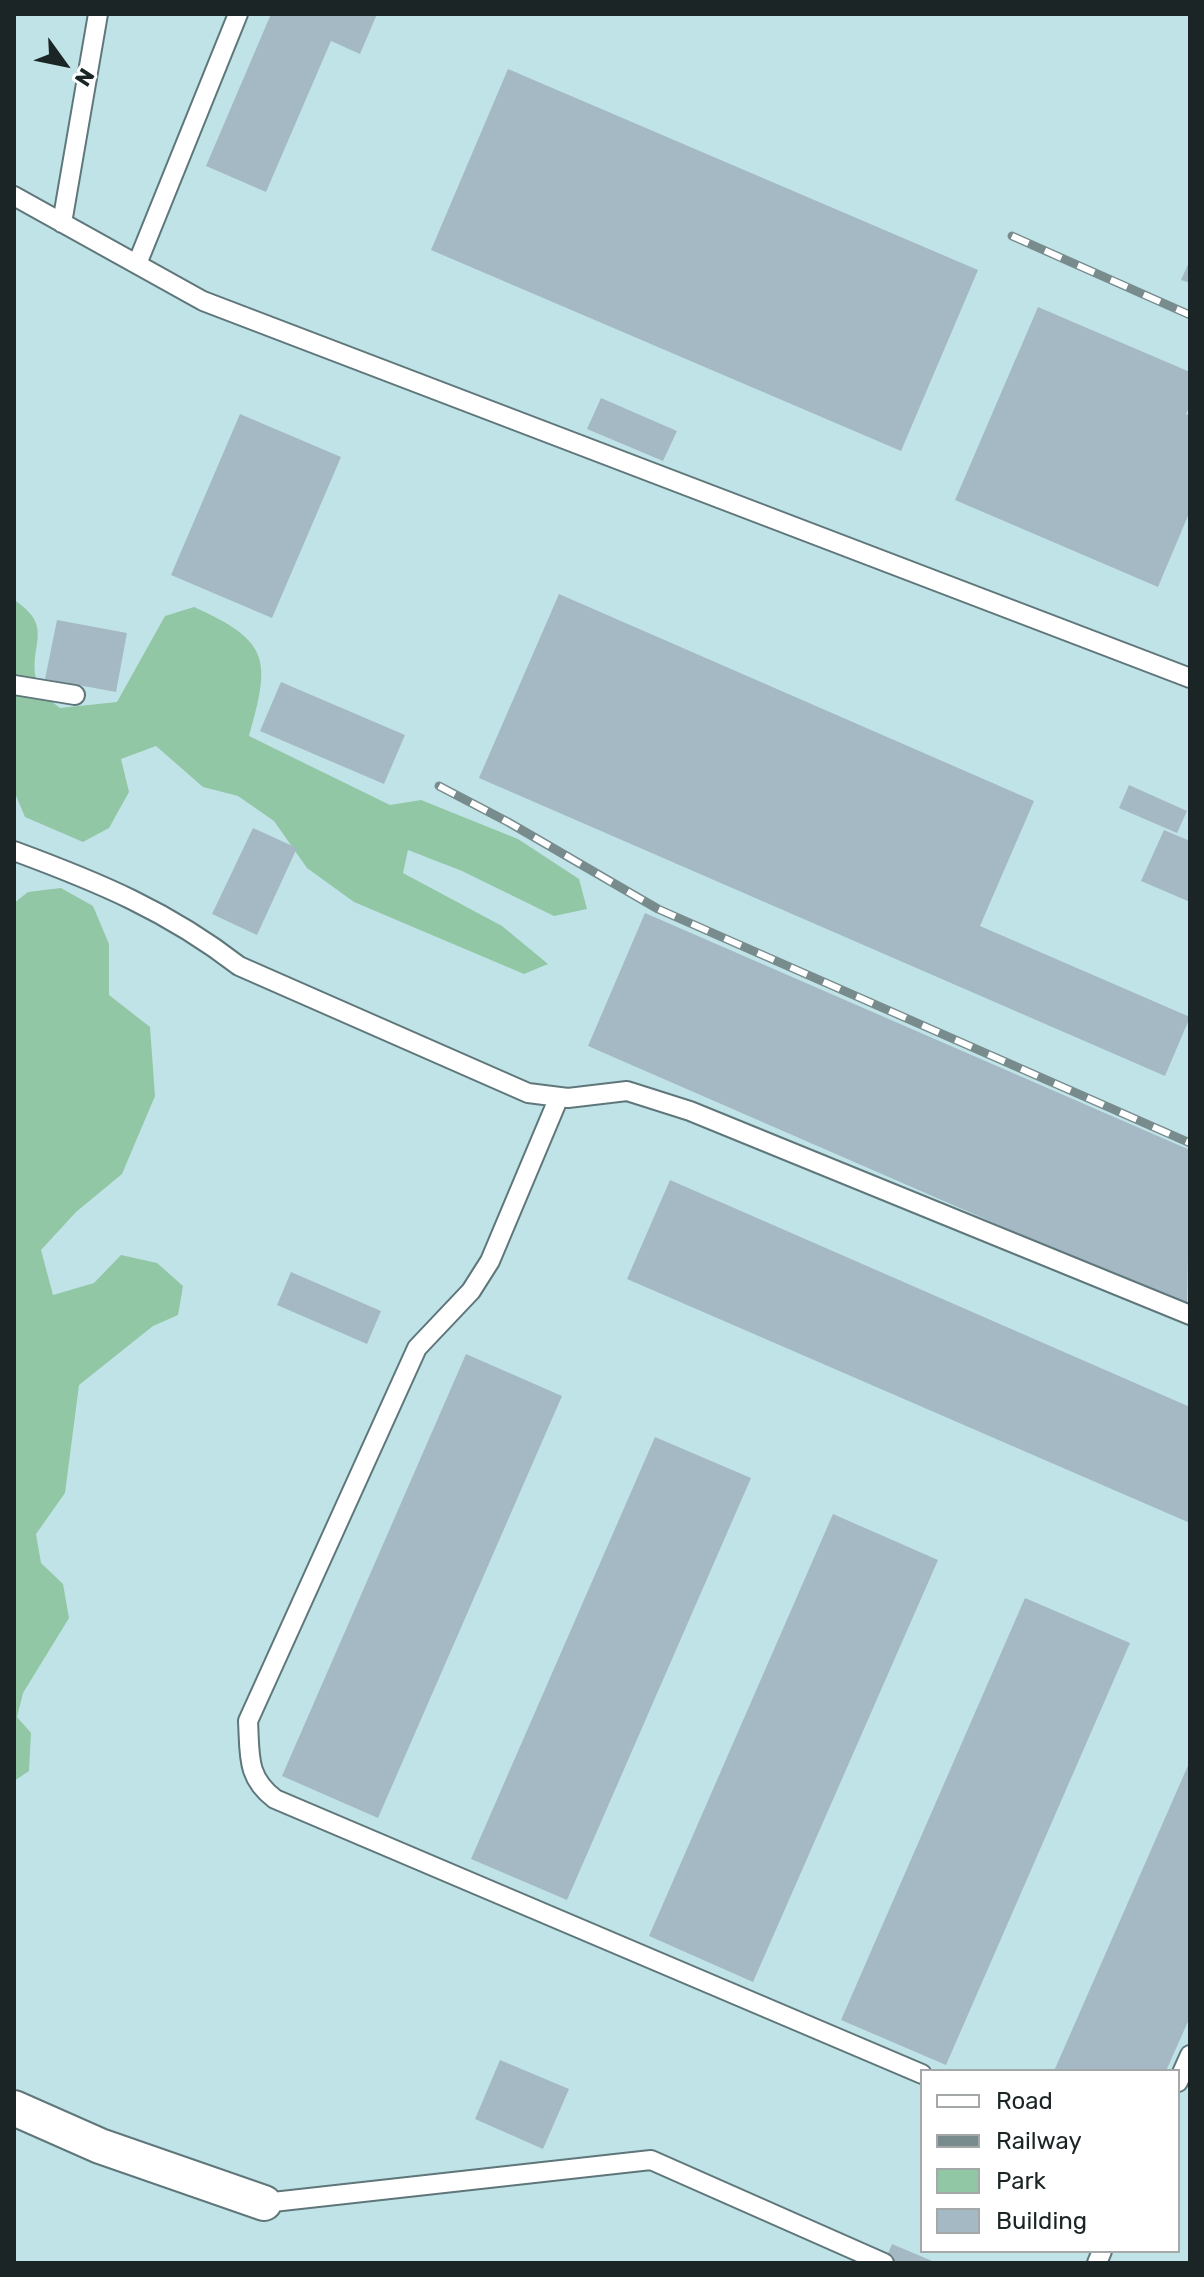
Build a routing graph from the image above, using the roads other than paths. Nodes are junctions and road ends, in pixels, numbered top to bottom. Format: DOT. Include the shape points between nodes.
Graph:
graph roads {
  1 [pos="98,14"];
  2 [pos="238,14"];
  3 [pos="14,196"];
  4 [pos="62,223"];
  5 [pos="137,264"];
  6 [pos="1190,678"];
  7 [pos="14,685"];
  8 [pos="75,695"];
  9 [pos="14,851"];
  10 [pos="559,1097"];
  11 [pos="1190,1315"];
  12 [pos="1190,2055"];
  13 [pos="920,2073"];
  14 [pos="1180,2078"];
  15 [pos="14,2108"];
  16 [pos="264,2203"];
  17 [pos="884,2263"];
  1 -- 4 [label="lane"];
  2 -- 5 [label="lane"];
  3 -- 4 [label="lane"];
  4 -- 5 [label="lane"];
  5 -- 6 [label="lane" via="203,301"];
  7 -- 8 [label="lane"];
  9 -- 10 [label="lane" via="119,891 203,938 239,966 324,1006 528,1093"];
  10 -- 11 [label="lane" via="627,1091 690,1111"];
  10 -- 13 [label="lane" via="490,1261 471,1291 417,1348 248,1721 250,1762 258,1786 290,1806"];
  12 -- 14 [label="lane"];
  15 -- 16 [label="street" via="100,2146"];
  16 -- 17 [label="lane" via="651,2160"];
}
